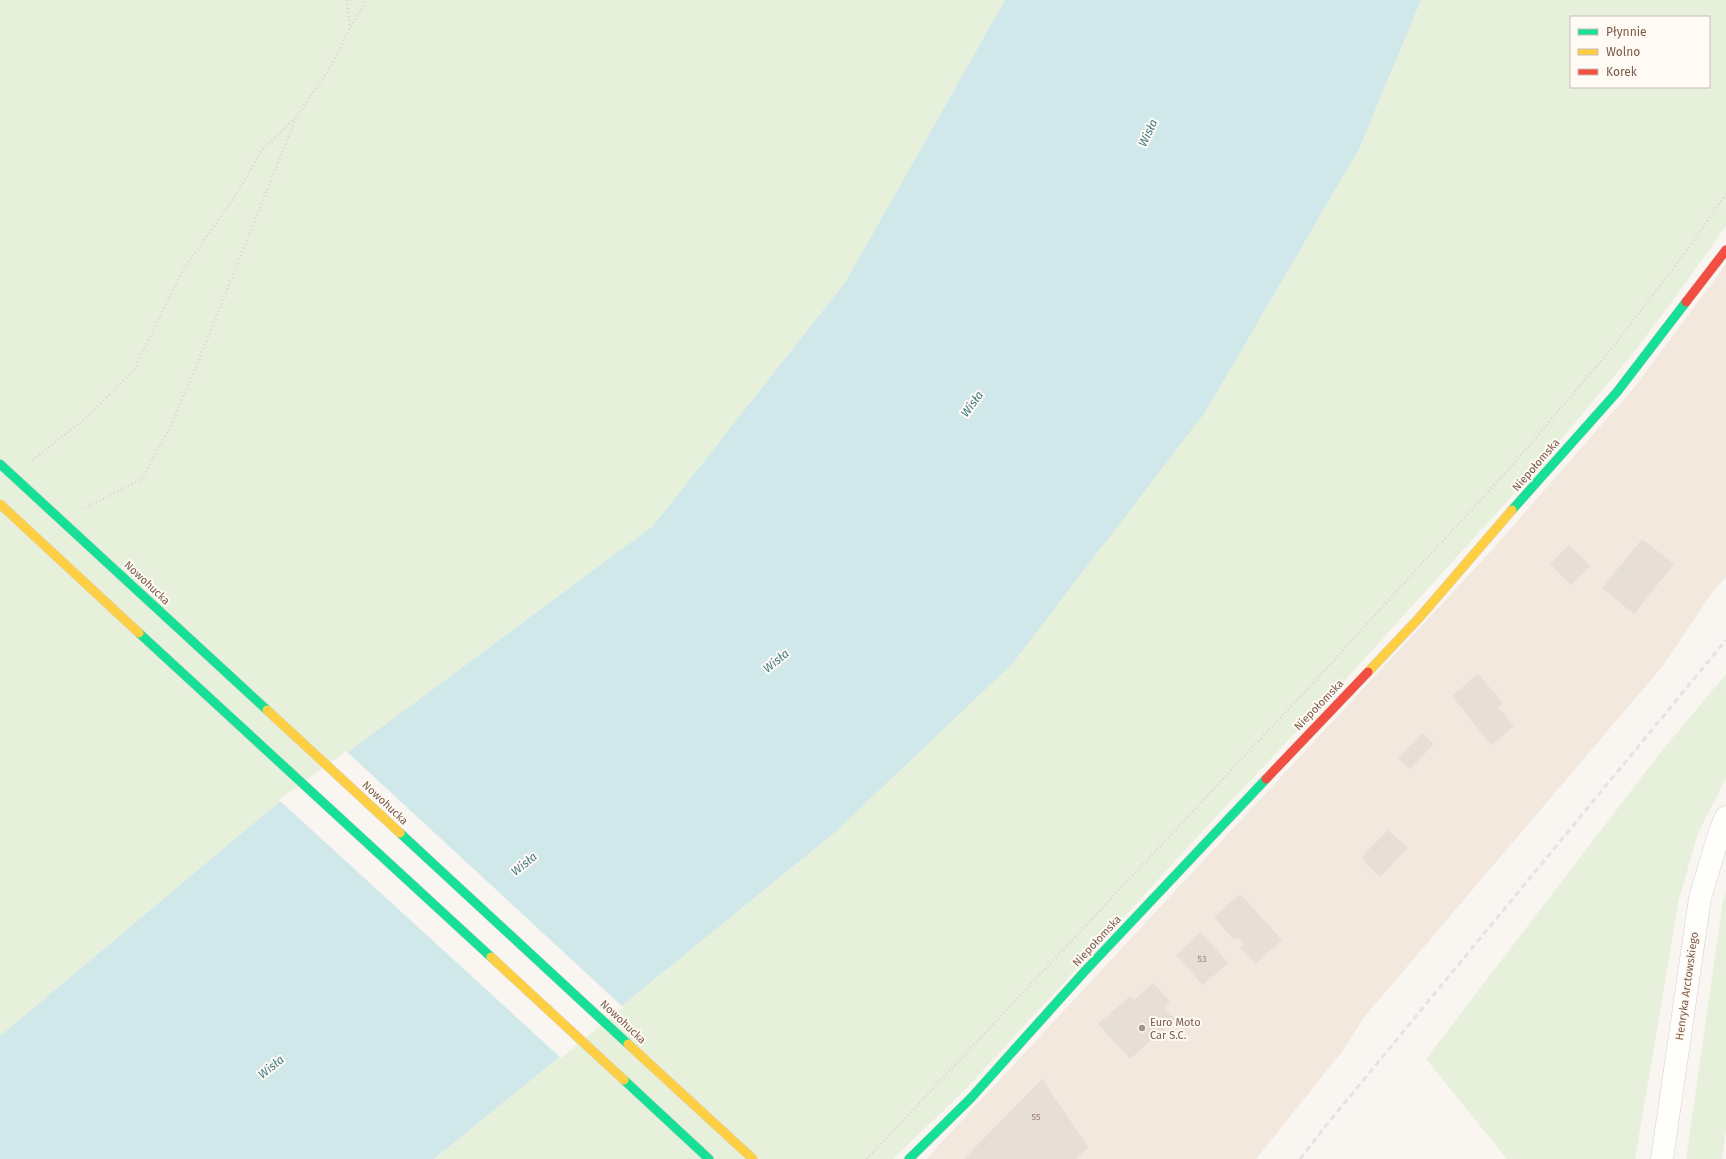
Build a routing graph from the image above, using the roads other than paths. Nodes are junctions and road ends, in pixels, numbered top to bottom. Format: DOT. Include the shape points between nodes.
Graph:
graph roads {
  1 [pos="1726,250"];
  2 [pos="0,464"];
  3 [pos="0,504"];
  4 [pos="1726,817"];
  5 [pos="709,1159"];
  6 [pos="753,1159"];
  7 [pos="909,1159"];
  8 [pos="1662,1159"];
  1 -- 7 [label="main road, Niepołomska" via="1617,392 1419,618 1090,966 971,1098"];
  2 -- 6 [label="main road, Nowohucka, bridge"];
  3 -- 5 [label="main road, bridge"];
  4 -- 8 [label="street, Henryka Arctowskiego" via="1700,898"];
}
